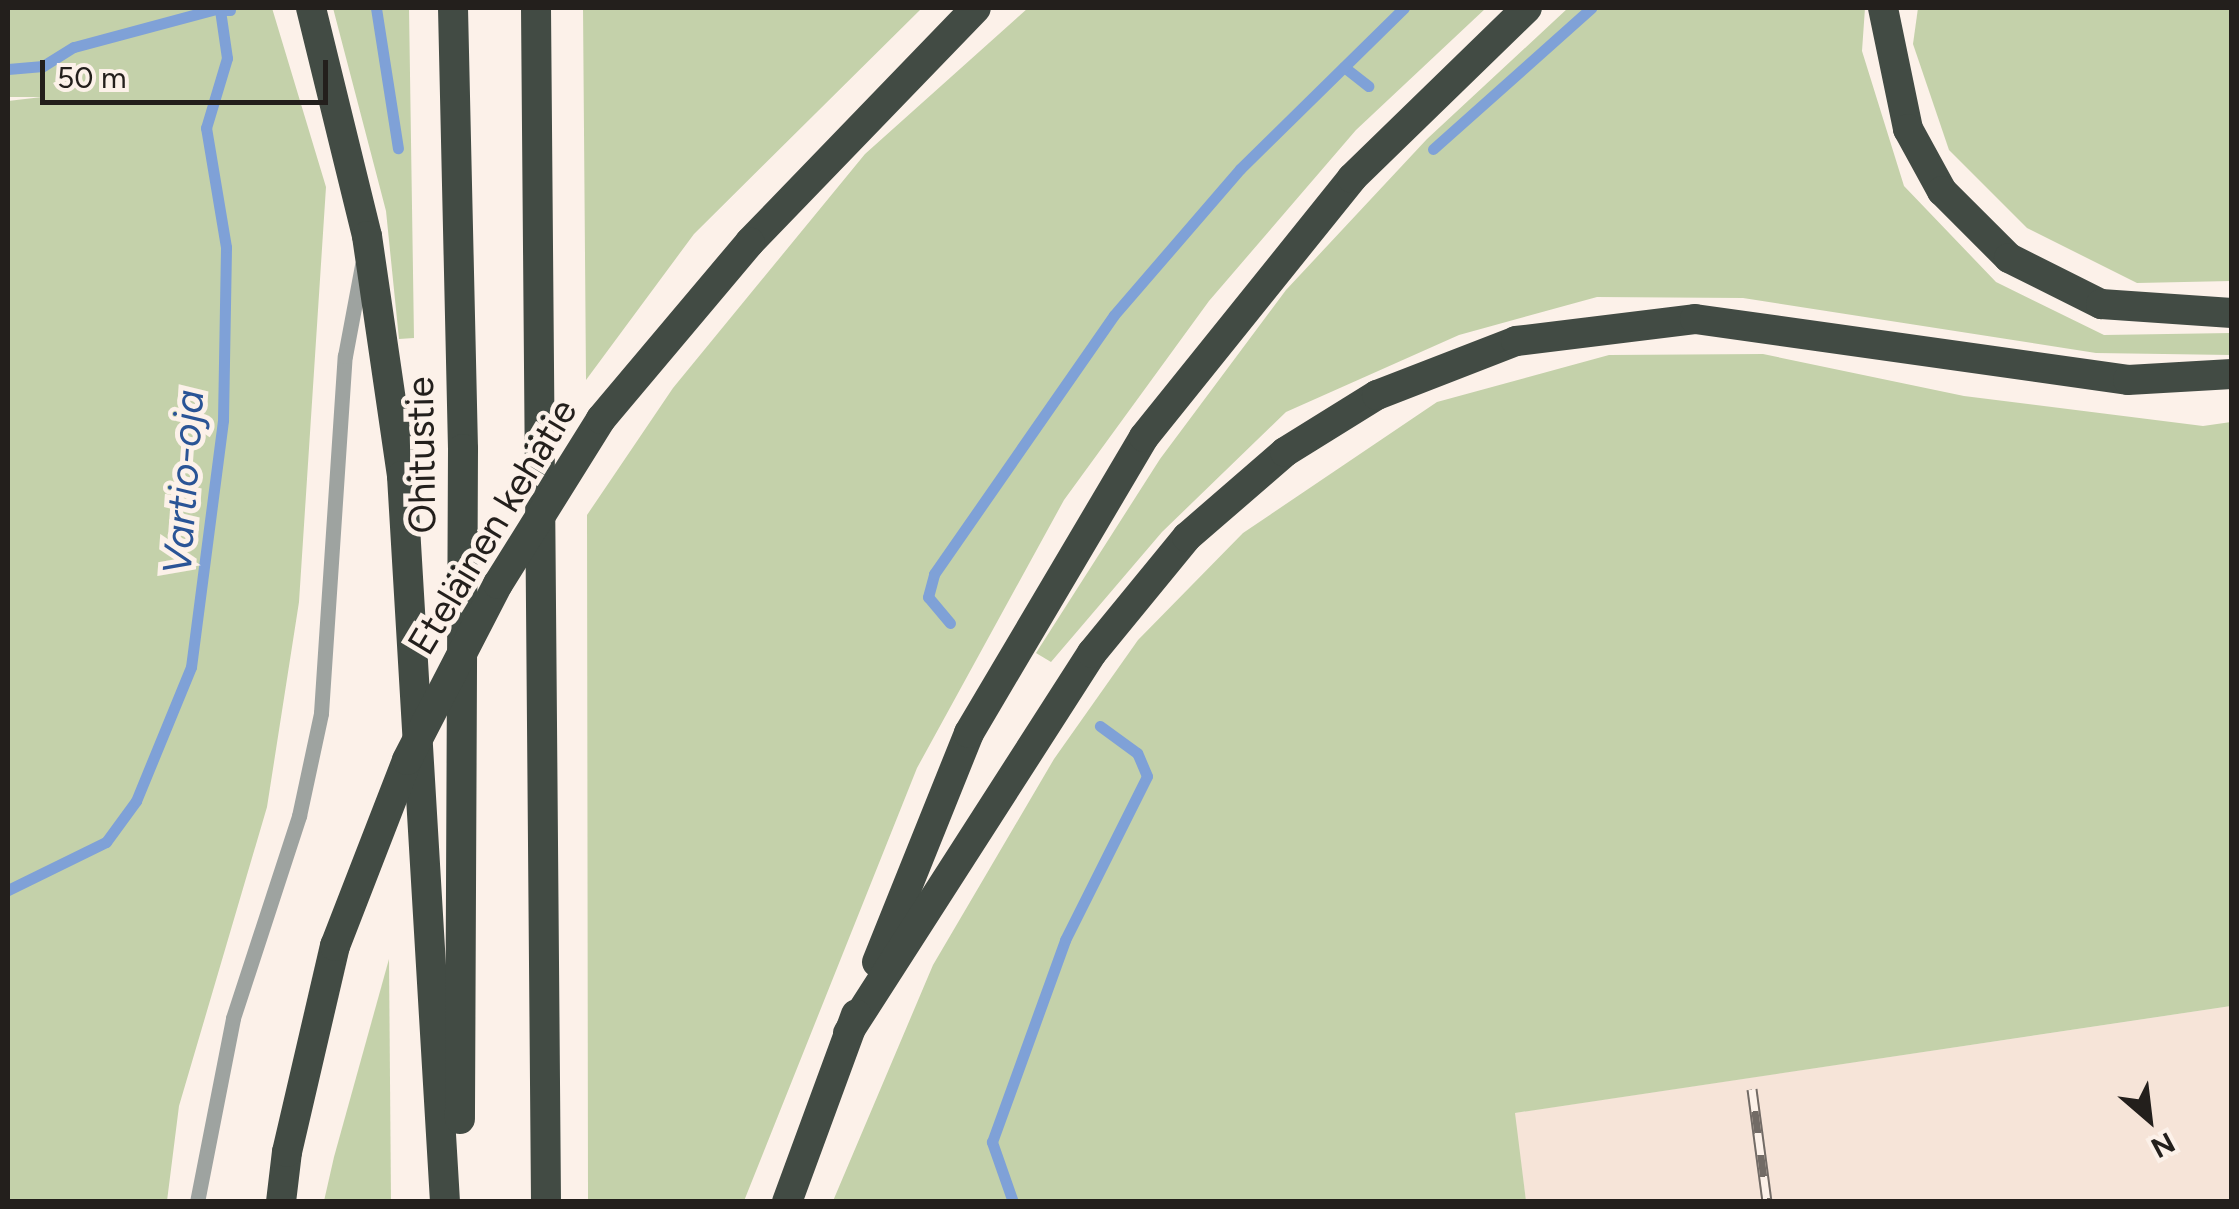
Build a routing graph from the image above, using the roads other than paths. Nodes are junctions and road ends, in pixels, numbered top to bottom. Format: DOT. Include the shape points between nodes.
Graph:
graph roads {
  1 [pos="311,8"];
  2 [pos="453,8"];
  3 [pos="536,8"];
  4 [pos="976,8"];
  5 [pos="1526,8"];
  6 [pos="1884,8"];
  7 [pos="368,236"];
  8 [pos="2232,313"];
  9 [pos="2232,374"];
  10 [pos="848,1033"];
  11 [pos="198,1202"];
  12 [pos="281,1202"];
  13 [pos="446,1202"];
  14 [pos="459,1202"];
  15 [pos="546,1202"];
  16 [pos="787,1202"];
  1 -- 7 [label="highway"];
  2 -- 14 [label="highway, Ohitustie" via="463,449"];
  3 -- 15 [label="highway"];
  4 -- 12 [label="highway, Eteläinen kehätie, bridge" via="750,242 602,419 498,584 406,760 335,946"];
  5 -- 10 [label="highway" via="1352,178 1144,437 969,733"];
  6 -- 8 [label="highway" via="1908,129 1942,191 2008,258 2101,304 2153,315"];
  7 -- 11 [label="lane" via="345,356 320,713 299,816 233,1018"];
  7 -- 13 [label="highway" via="402,476"];
  9 -- 10 [label="highway" via="2128,380 1695,318 1516,341 1394,387 1285,452 1187,536 1092,654"];
  10 -- 16 [label="highway"];
}
